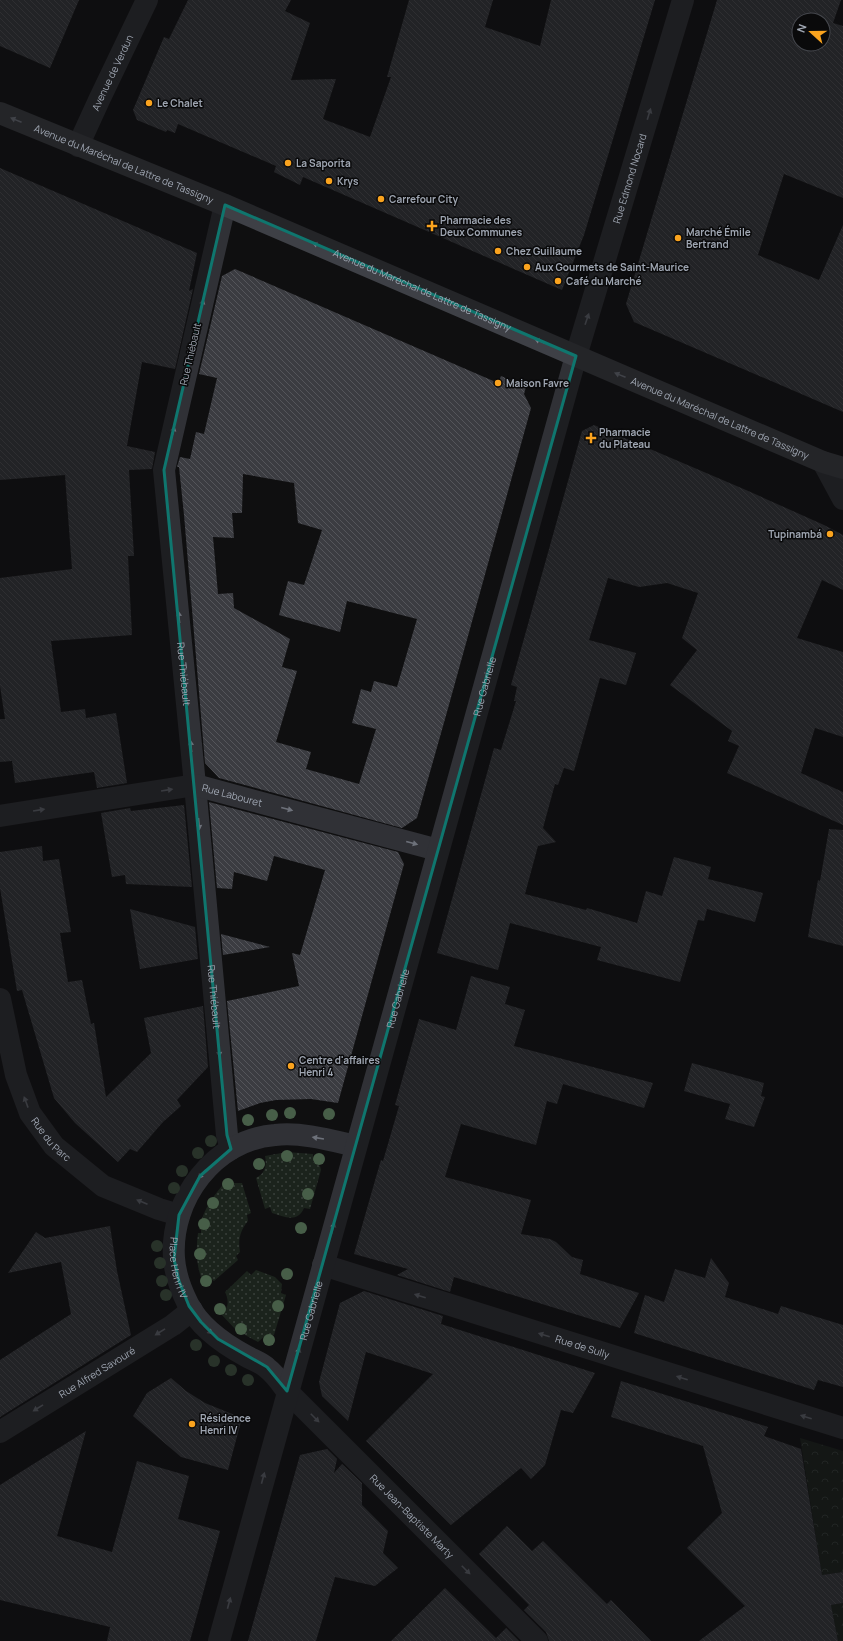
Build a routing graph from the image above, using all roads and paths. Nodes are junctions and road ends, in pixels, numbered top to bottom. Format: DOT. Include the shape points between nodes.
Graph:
graph roads {
  1 [pos="147,0"];
  2 [pos="683,0"];
  3 [pos="0,113"];
  4 [pos="78,146"];
  5 [pos="225,205"];
  6 [pos="576,356"];
  7 [pos="833,465"];
  8 [pos="843,499"];
  9 [pos="195,785"];
  10 [pos="0,816"];
  11 [pos="438,850"];
  12 [pos="0,999"];
  13 [pos="356,1146"];
  14 [pos="231,1149"];
  15 [pos="179,1215"];
  16 [pos="323,1265"];
  17 [pos="192,1310"];
  18 [pos="287,1391"];
  19 [pos="843,1428"];
  20 [pos="0,1432"];
  21 [pos="219,1641"];
  22 [pos="536,1641"];
  1 -- 4 [label="street, Avenue de Verdun"];
  6 -- 2 [label="street, Rue Edmond Nocard, one-way"];
  4 -- 3 [label="main road, Avenue du Maréchal de Lattre de Tassigny, one-way"];
  4 -- 5 [label="main road, Avenue du Maréchal de Lattre de Tassigny"];
  6 -- 5 [label="main road, Avenue du Maréchal de Lattre de Tassigny, one-way"];
  9 -- 5 [label="street, Rue Thiébault, one-way" via="164,470"];
  7 -- 6 [label="main road, Avenue du Maréchal de Lattre de Tassigny, one-way"];
  6 -- 11 [label="street, Rue Gabrielle"];
  7 -- 8 [label="street"];
  10 -- 9 [label="street, Rue Labouret, one-way"];
  9 -- 11 [label="street, Rue Labouret, one-way"];
  9 -- 14 [label="street, Rue Thiébault, one-way" via="227,1135"];
  11 -- 13 [label="street, Rue Gabrielle"];
  15 -- 12 [label="street, Rue du Parc, one-way" via="103,1186 54,1146 30,1113 16,1075"];
  13 -- 14 [label="street, Place Henri IV, one-way" via="297,1134 274,1135"];
  16 -- 13 [label="street, Rue Gabrielle, one-way"];
  14 -- 15 [label="street, Place Henri IV, one-way" via="200,1176 189,1191"];
  15 -- 17 [label="street, Place Henri IV" via="174,1237 174,1259 178,1280"];
  18 -- 16 [label="street, Rue Gabrielle, one-way"];
  19 -- 16 [label="street, Rue de Sully, one-way"];
  17 -- 18 [label="street, Place Henri IV, one-way" via="218,1339 267,1367"];
  17 -- 20 [label="street, Rue Alfred Savouré, one-way" via="173,1325"];
  21 -- 18 [label="street, Rue Gabrielle, one-way"];
  18 -- 22 [label="street, Rue Jean-Baptiste Marty, one-way"];
}
